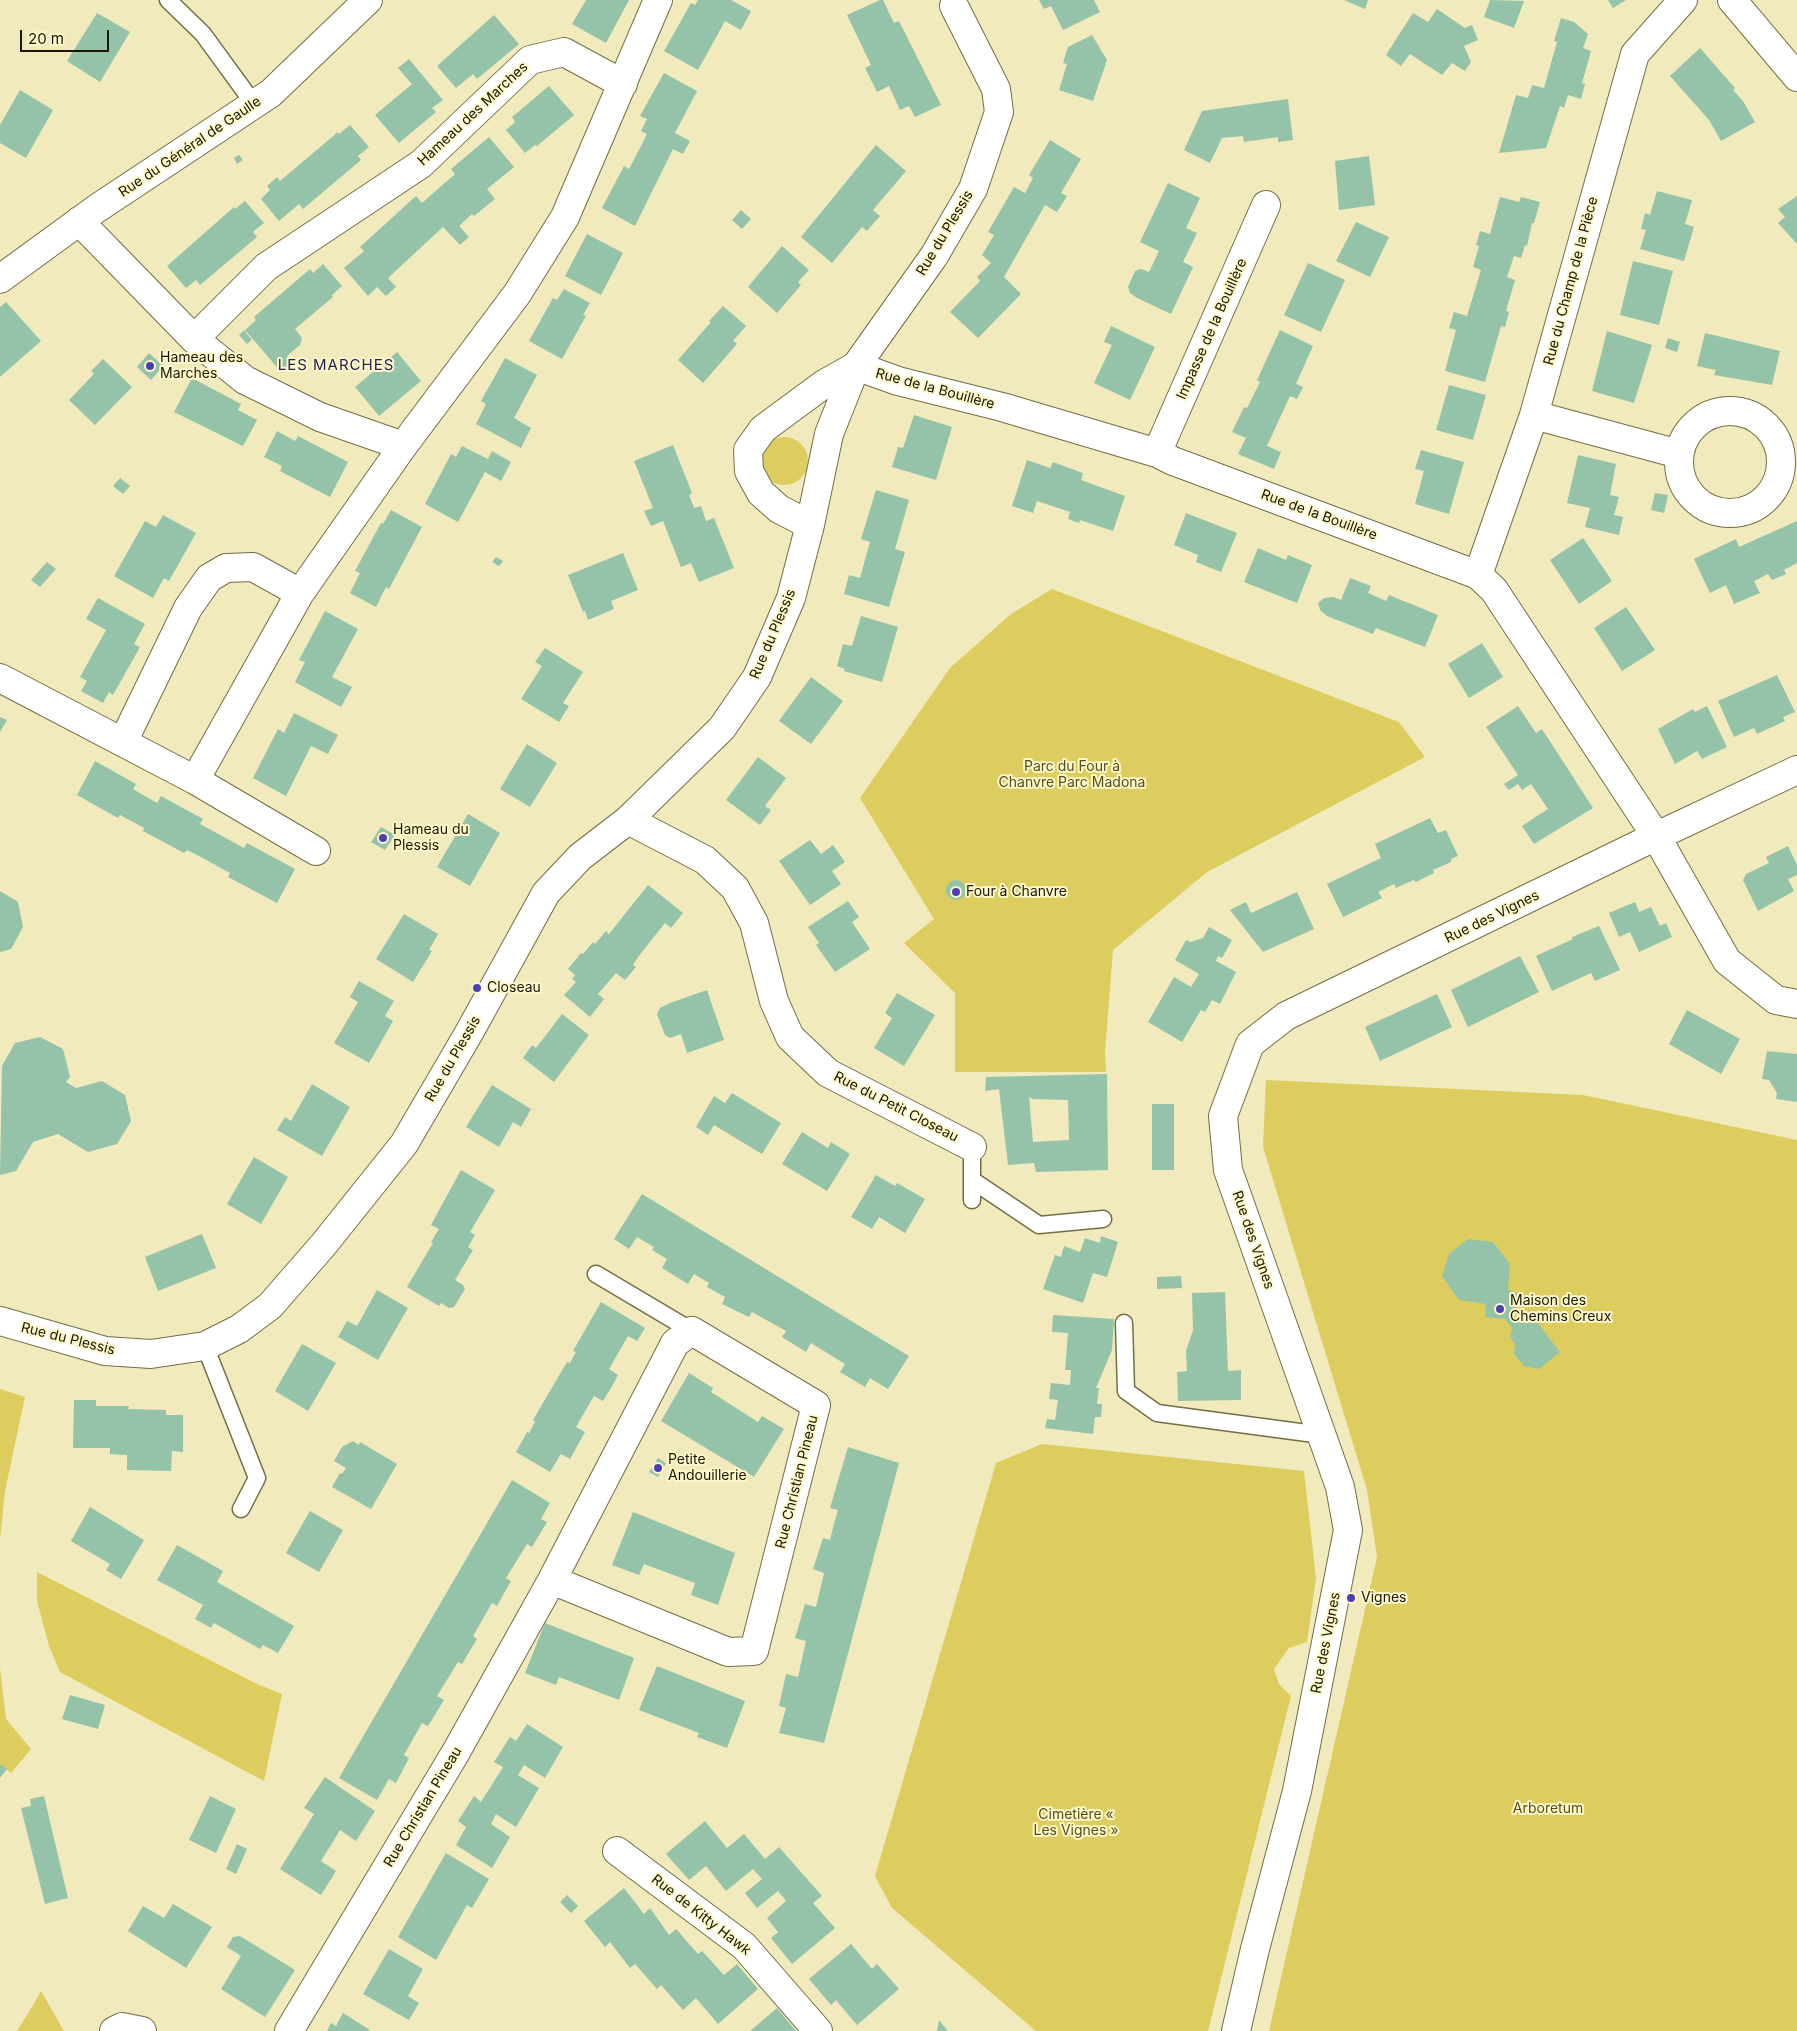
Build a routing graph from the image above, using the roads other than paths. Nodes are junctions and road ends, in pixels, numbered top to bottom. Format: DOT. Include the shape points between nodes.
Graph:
graph roads {
  1 [pos="168,0"];
  2 [pos="368,0"];
  3 [pos="658,0"];
  4 [pos="1683,0"];
  5 [pos="1732,0"];
  6 [pos="954,6"];
  7 [pos="1797,77"];
  8 [pos="623,84"];
  9 [pos="254,104"];
  10 [pos="1266,206"];
  11 [pos="79,221"];
  12 [pos="0,279"];
  13 [pos="194,339"];
  14 [pos="856,366"];
  15 [pos="1534,415"];
  16 [pos="403,446"];
  17 [pos="1157,452"];
  18 [pos="1679,454"];
  19 [pos="810,525"];
  20 [pos="1478,574"];
  21 [pos="300,592"];
  22 [pos="0,678"];
  23 [pos="123,742"];
  24 [pos="1797,770"];
  25 [pos="195,780"];
  26 [pos="628,820"];
  27 [pos="1656,836"];
  28 [pos="316,850"];
  29 [pos="1797,1004"];
  30 [pos="972,1147"];
  31 [pos="972,1180"];
  32 [pos="972,1200"];
  33 [pos="1103,1219"];
  34 [pos="596,1274"];
  35 [pos="0,1320"];
  36 [pos="1124,1323"];
  37 [pos="692,1331"];
  38 [pos="204,1346"];
  39 [pos="1322,1435"];
  40 [pos="241,1509"];
  41 [pos="552,1580"];
  42 [pos="617,1851"];
  43 [pos="114,2031"];
  44 [pos="142,2031"];
  45 [pos="288,2031"];
  46 [pos="818,2031"];
  47 [pos="1236,2031"];
  1 -- 9 [label="lane" via="203,34"];
  2 -- 9 [label="street, Rue du Général de Gaulle" via="271,93"];
  3 -- 8 [label="street"];
  4 -- 15 [label="street, Rue du Champ de la Pièce" via="1635,54"];
  5 -- 7 [label="street"];
  6 -- 14 [label="street, Rue du Plessis" via="996,89 999,112 973,189 934,256"];
  8 -- 13 [label="street, Hameau des Marches" via="564,52 530,60 421,164 266,267"];
  8 -- 16 [label="street" via="565,217 517,294"];
  9 -- 11 [label="street, Rue du Général de Gaulle"];
  10 -- 17 [label="street, Impasse de la Bouillère"];
  11 -- 12 [label="street, Rue du Général de Gaulle"];
  11 -- 13 [label="street"];
  13 -- 16 [label="street" via="245,380 320,417"];
  14 -- 17 [label="street, Rue de la Bouillère" via="898,381"];
  14 -- 19 [label="street, Rue du Plessis" via="828,434"];
  14 -- 19 [label="street, Rue du Plessis" via="824,384 763,429 748,450 749,471 761,493 779,509"];
  15 -- 18 [label="street"];
  15 -- 20 [label="street, Rue du Champ de la Pièce"];
  16 -- 21 [label="street"];
  17 -- 20 [label="street, Rue de la Bouillère" via="1173,461"];
  19 -- 26 [label="street, Rue du Plessis" via="791,598 757,677 722,728"];
  20 -- 27 [label="street, Rue de la Bouillère" via="1494,590"];
  21 -- 23 [label="street" via="252,567 226,568 209,578 188,608"];
  21 -- 25 [label="street"];
  22 -- 23 [label="street"];
  23 -- 25 [label="street"];
  24 -- 27 [label="street, Rue des Vignes"];
  25 -- 28 [label="street"];
  26 -- 30 [label="street, Rue du Petit Closeau" via="705,860 735,888 754,923 774,1001 790,1037 828,1073"];
  26 -- 38 [label="street, Rue du Plessis" via="580,858 546,893 404,1144 324,1244 270,1306 239,1329"];
  27 -- 29 [label="street, Rue de la Bouillère" via="1727,961 1776,1000"];
  27 -- 39 [label="street, Rue des Vignes" via="1286,1016 1250,1044 1223,1116 1228,1170"];
  30 -- 31 [label="lane"];
  31 -- 32 [label="lane"];
  31 -- 33 [label="lane" via="1038,1225"];
  34 -- 37 [label="lane"];
  35 -- 38 [label="street, Rue du Plessis" via="105,1351 151,1354"];
  36 -- 39 [label="lane" via="1126,1391 1157,1413"];
  37 -- 41 [label="street, Rue Christian Pineau" via="675,1343"];
  37 -- 41 [label="street, Rue Christian Pineau" via="816,1405 754,1651 728,1652"];
  38 -- 40 [label="lane" via="257,1478"];
  39 -- 47 [label="street, Rue des Vignes" via="1340,1487 1348,1530 1297,1791"];
  41 -- 45 [label="street, Rue Christian Pineau" via="456,1752"];
  42 -- 46 [label="street, Rue de Kitty Hawk" via="744,1946"];
  43 -- 44 [label="street" via="122,2027"];
}
